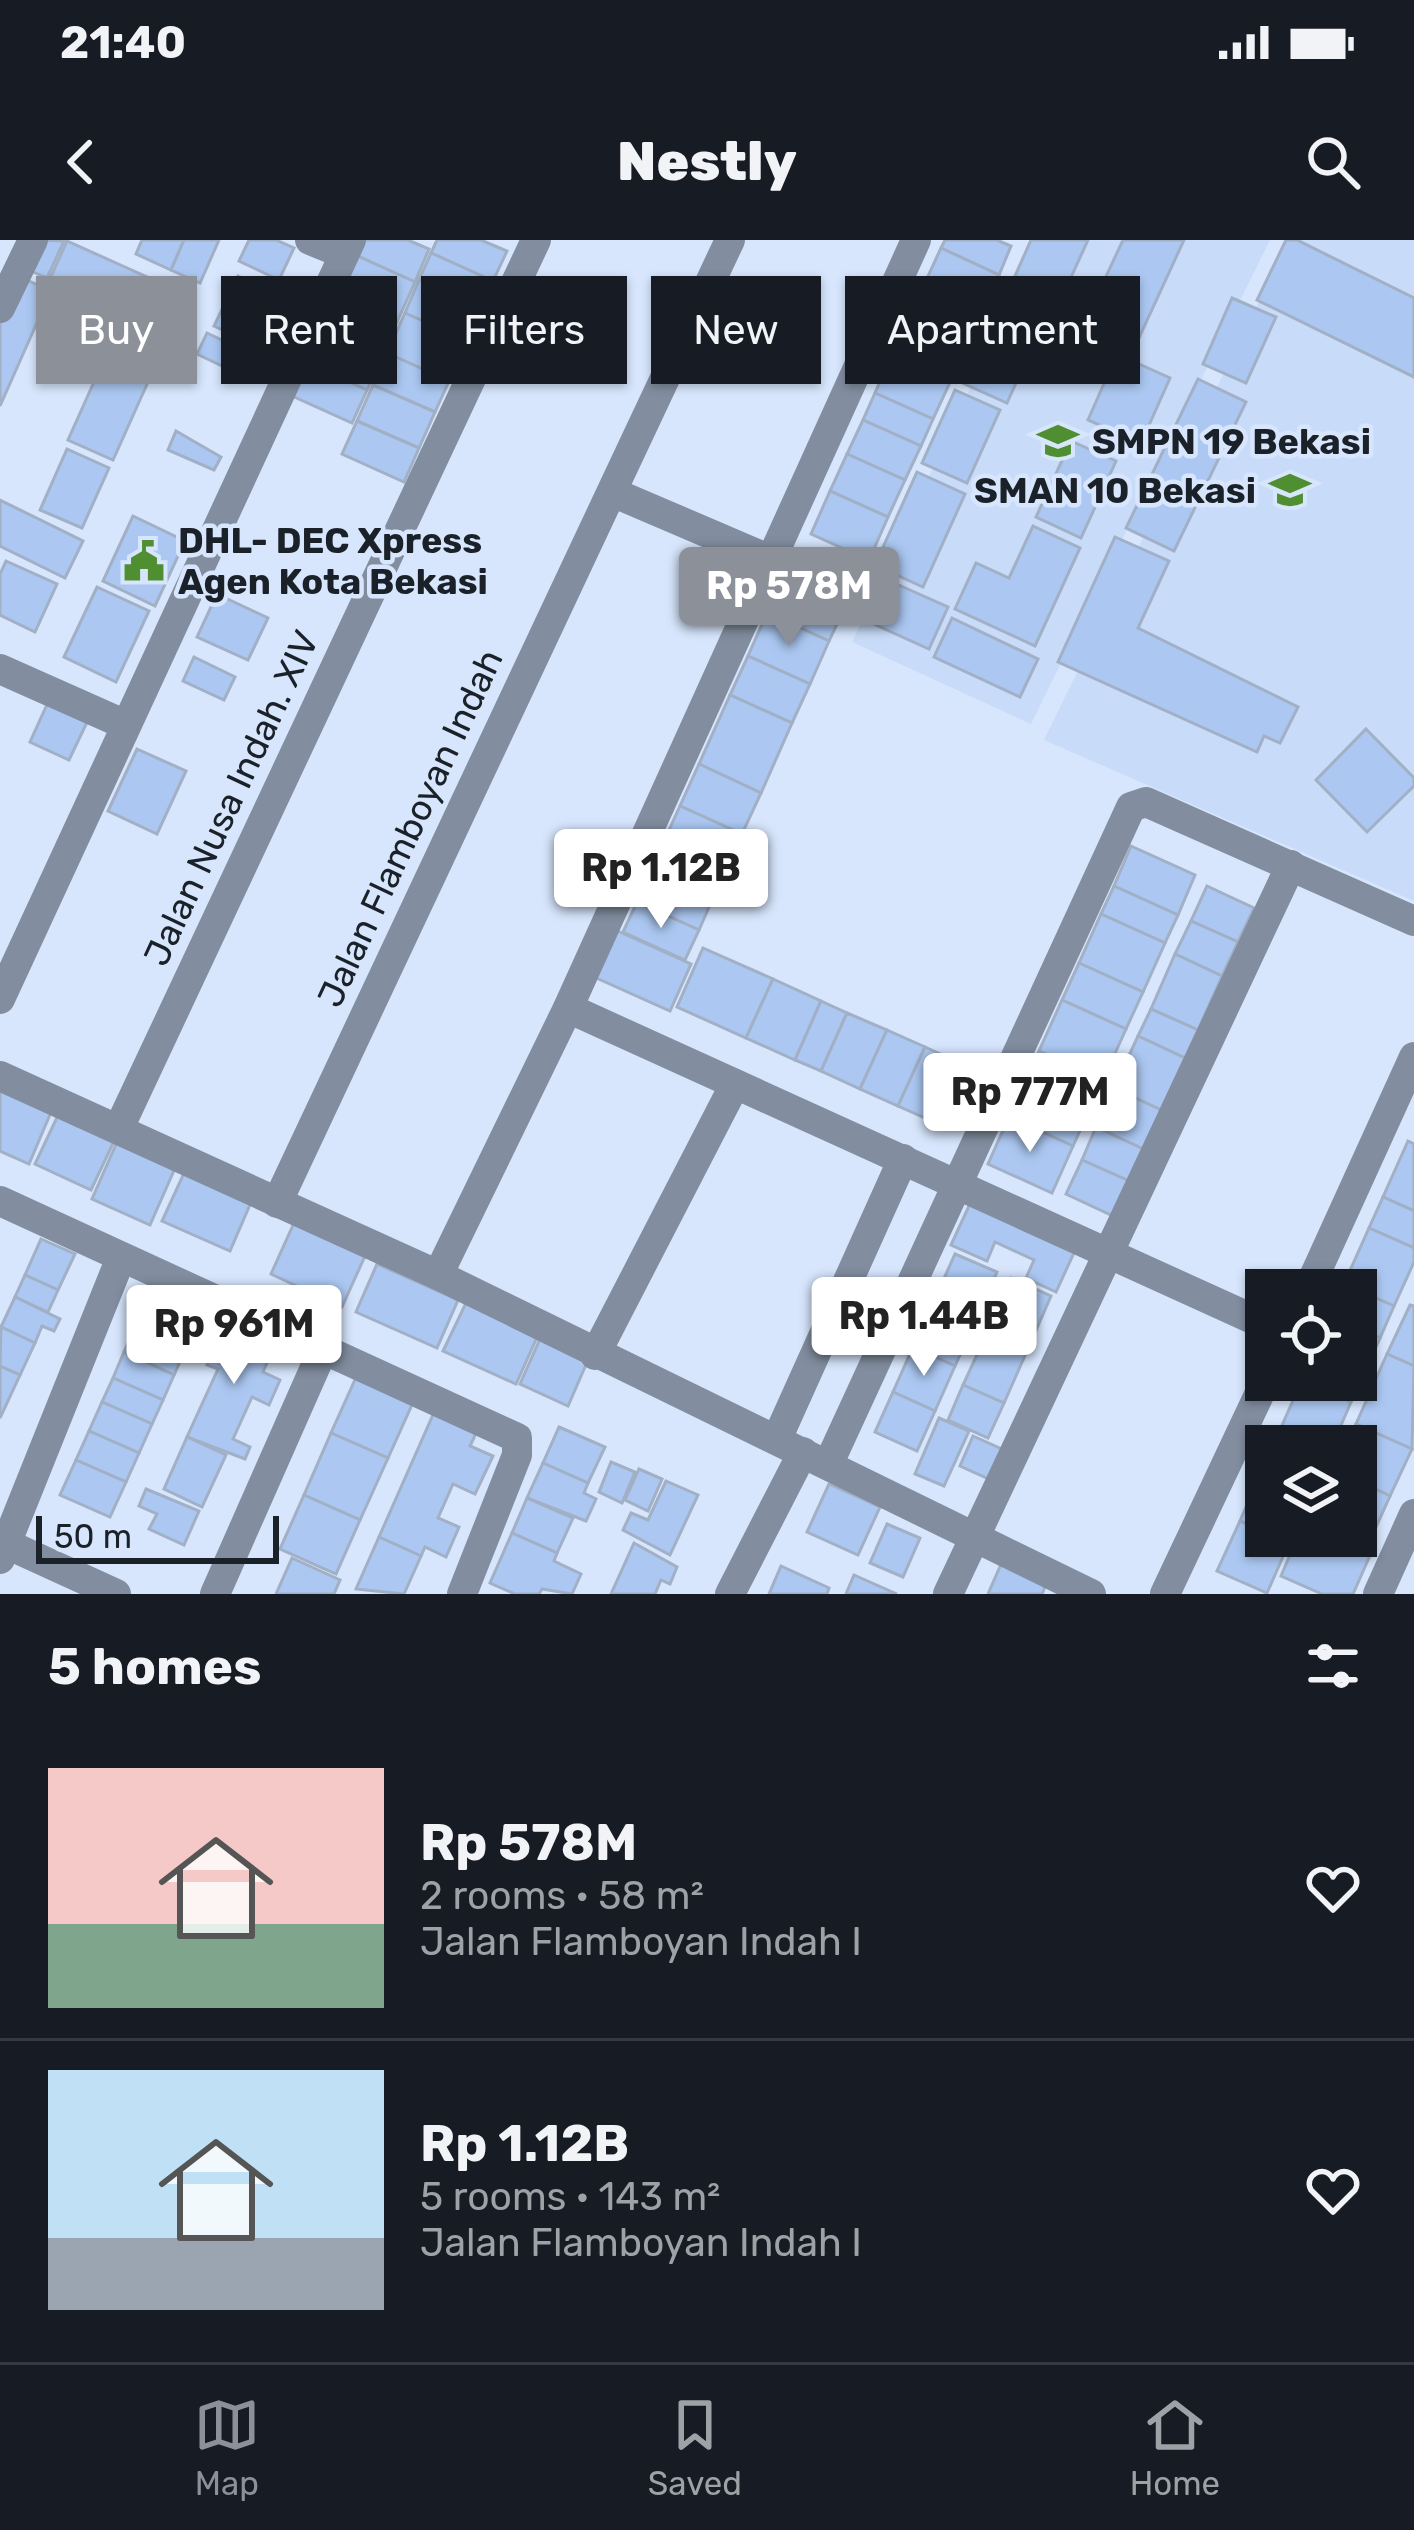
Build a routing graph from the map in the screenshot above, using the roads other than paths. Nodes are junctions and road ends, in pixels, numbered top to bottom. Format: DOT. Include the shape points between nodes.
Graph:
graph roads {
  1 [pos="33,240"];
  2 [pos="310,240"];
  3 [pos="536,240"];
  4 [pos="730,240"];
  5 [pos="916,240"];
  6 [pos="348,247"];
  7 [pos="0,308"];
  8 [pos="612,492"];
  9 [pos="771,560"];
  10 [pos="0,669"];
  11 [pos="126,725"];
  12 [pos="1291,865"];
  13 [pos="1414,921"];
  14 [pos="0,1000"];
  15 [pos="568,1008"];
  16 [pos="1414,1057"];
  17 [pos="0,1076"];
  18 [pos="735,1084"];
  19 [pos="119,1128"];
  20 [pos="903,1160"];
  21 [pos="957,1181"];
  22 [pos="281,1194"];
  23 [pos="0,1201"];
  24 [pos="1108,1252"];
  25 [pos="120,1260"];
  26 [pos="1318,1269"];
  27 [pos="438,1275"];
  28 [pos="1245,1315"];
  29 [pos="325,1346"];
  30 [pos="595,1355"];
  31 [pos="1256,1401"];
  32 [pos="803,1452"];
  33 [pos="1414,1514"];
  34 [pos="975,1536"];
  35 [pos="2,1548"];
  36 [pos="116,1594"];
  37 [pos="215,1594"];
  38 [pos="461,1594"];
  39 [pos="730,1594"];
  40 [pos="948,1594"];
  41 [pos="1090,1594"];
  42 [pos="1165,1594"];
  43 [pos="1378,1594"];
  1 -- 7 [label="street"];
  2 -- 6 [label="street"];
  3 -- 19 [label="street, Jalan Nusa Indah. XIV"];
  4 -- 8 [label="street, Jalan Flamboyan Indah"];
  5 -- 9 [label="street"];
  6 -- 11 [label="street"];
  8 -- 9 [label="street"];
  8 -- 22 [label="street, Jalan Flamboyan Indah"];
  9 -- 15 [label="street"];
  10 -- 11 [label="street"];
  11 -- 14 [label="street"];
  12 -- 13 [label="street"];
  12 -- 21 [label="street" via="1146,802 1131,807"];
  12 -- 24 [label="street"];
  15 -- 18 [label="street"];
  15 -- 27 [label="street"];
  16 -- 26 [label="street"];
  17 -- 19 [label="street"];
  18 -- 20 [label="street"];
  18 -- 30 [label="street"];
  19 -- 22 [label="street"];
  20 -- 21 [label="street"];
  20 -- 32 [label="street"];
  21 -- 24 [label="street"];
  21 -- 32 [label="street"];
  22 -- 27 [label="street"];
  23 -- 25 [label="street"];
  24 -- 28 [label="street"];
  24 -- 34 [label="street"];
  25 -- 29 [label="street"];
  25 -- 35 [label="street"];
  27 -- 30 [label="street"];
  29 -- 37 [label="street"];
  29 -- 38 [label="street" via="517,1438"];
  30 -- 32 [label="street"];
  31 -- 42 [label="street"];
  32 -- 34 [label="street"];
  32 -- 39 [label="street"];
  33 -- 43 [label="street"];
  34 -- 40 [label="street"];
  34 -- 41 [label="street"];
  35 -- 36 [label="street"];
}
